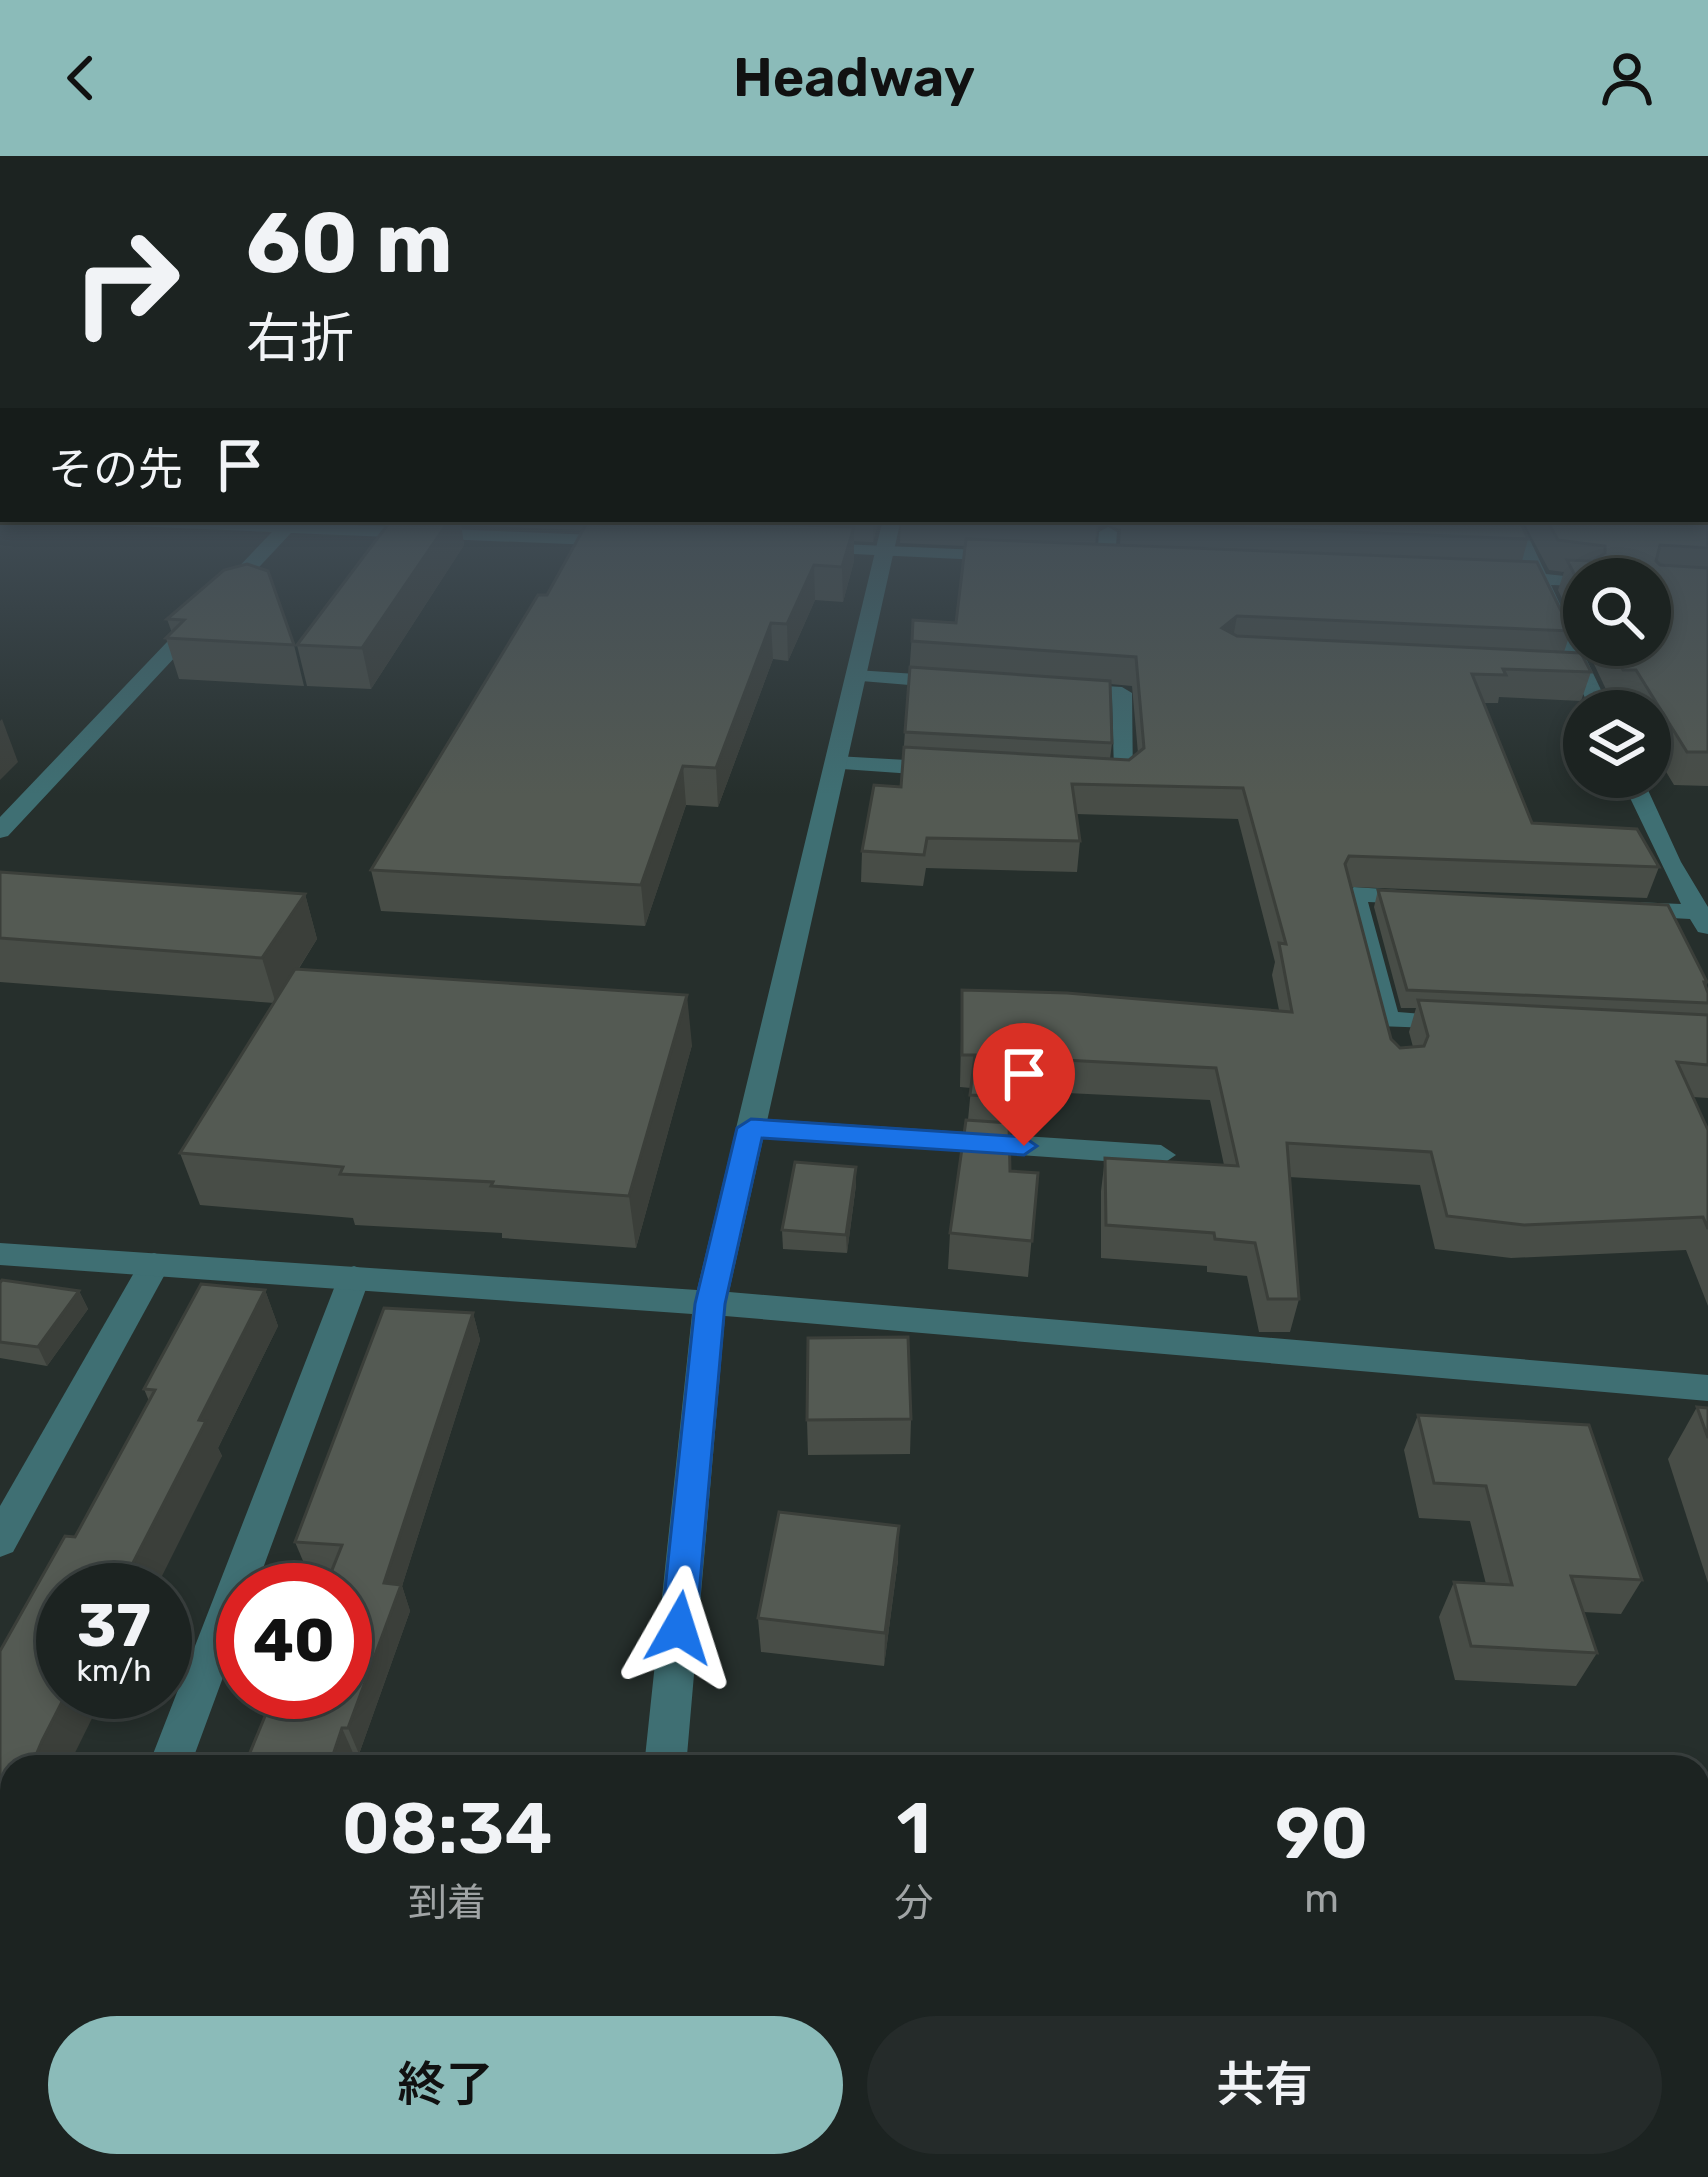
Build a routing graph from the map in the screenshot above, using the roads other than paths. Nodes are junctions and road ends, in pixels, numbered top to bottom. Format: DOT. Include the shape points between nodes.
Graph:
graph roads {
  1 [pos="212,606"];
  2 [pos="873,606"];
  3 [pos="1554,606"];
  4 [pos="1560,670"];
  5 [pos="1583,671"];
  6 [pos="856,676"];
  7 [pos="967,683"];
  8 [pos="1055,689"];
  9 [pos="1592,690"];
  10 [pos="836,763"];
  11 [pos="969,770"];
  12 [pos="1080,776"];
  13 [pos="1640,798"];
  14 [pos="0,831"];
  15 [pos="1446,899"];
  16 [pos="1606,907"];
  17 [pos="1703,921"];
  18 [pos="1387,1020"];
  19 [pos="1479,1024"];
  20 [pos="1395,1053"];
  21 [pos="751,1128"];
  22 [pos="1161,1155"];
  23 [pos="0,1254"];
  24 [pos="154,1265"];
  25 [pos="354,1278"];
  26 [pos="710,1304"];
  27 [pos="1708,1388"];
  28 [pos="0,1541"];
  29 [pos="174,1755"];
  30 [pos="666,1755"];
  1 -- 14 [label="street"];
  2 -- 6 [label="street"];
  3 -- 5 [label="street"];
  4 -- 5 [label="street"];
  5 -- 9 [label="street"];
  6 -- 7 [label="street"];
  6 -- 10 [label="street"];
  8 -- 12 [label="street" via="1122,693 1125,778"];
  10 -- 11 [label="street"];
  10 -- 21 [label="street"];
  13 -- 17 [label="street"];
  15 -- 18 [label="street" via="1354,894"];
  16 -- 17 [label="street"];
  18 -- 19 [label="street"];
  18 -- 20 [label="street"];
  21 -- 22 [label="street"];
  21 -- 26 [label="street"];
  23 -- 24 [label="street"];
  24 -- 25 [label="street"];
  24 -- 28 [label="street"];
  25 -- 26 [label="street"];
  25 -- 29 [label="street"];
  26 -- 27 [label="street"];
  26 -- 30 [label="street"];
}
